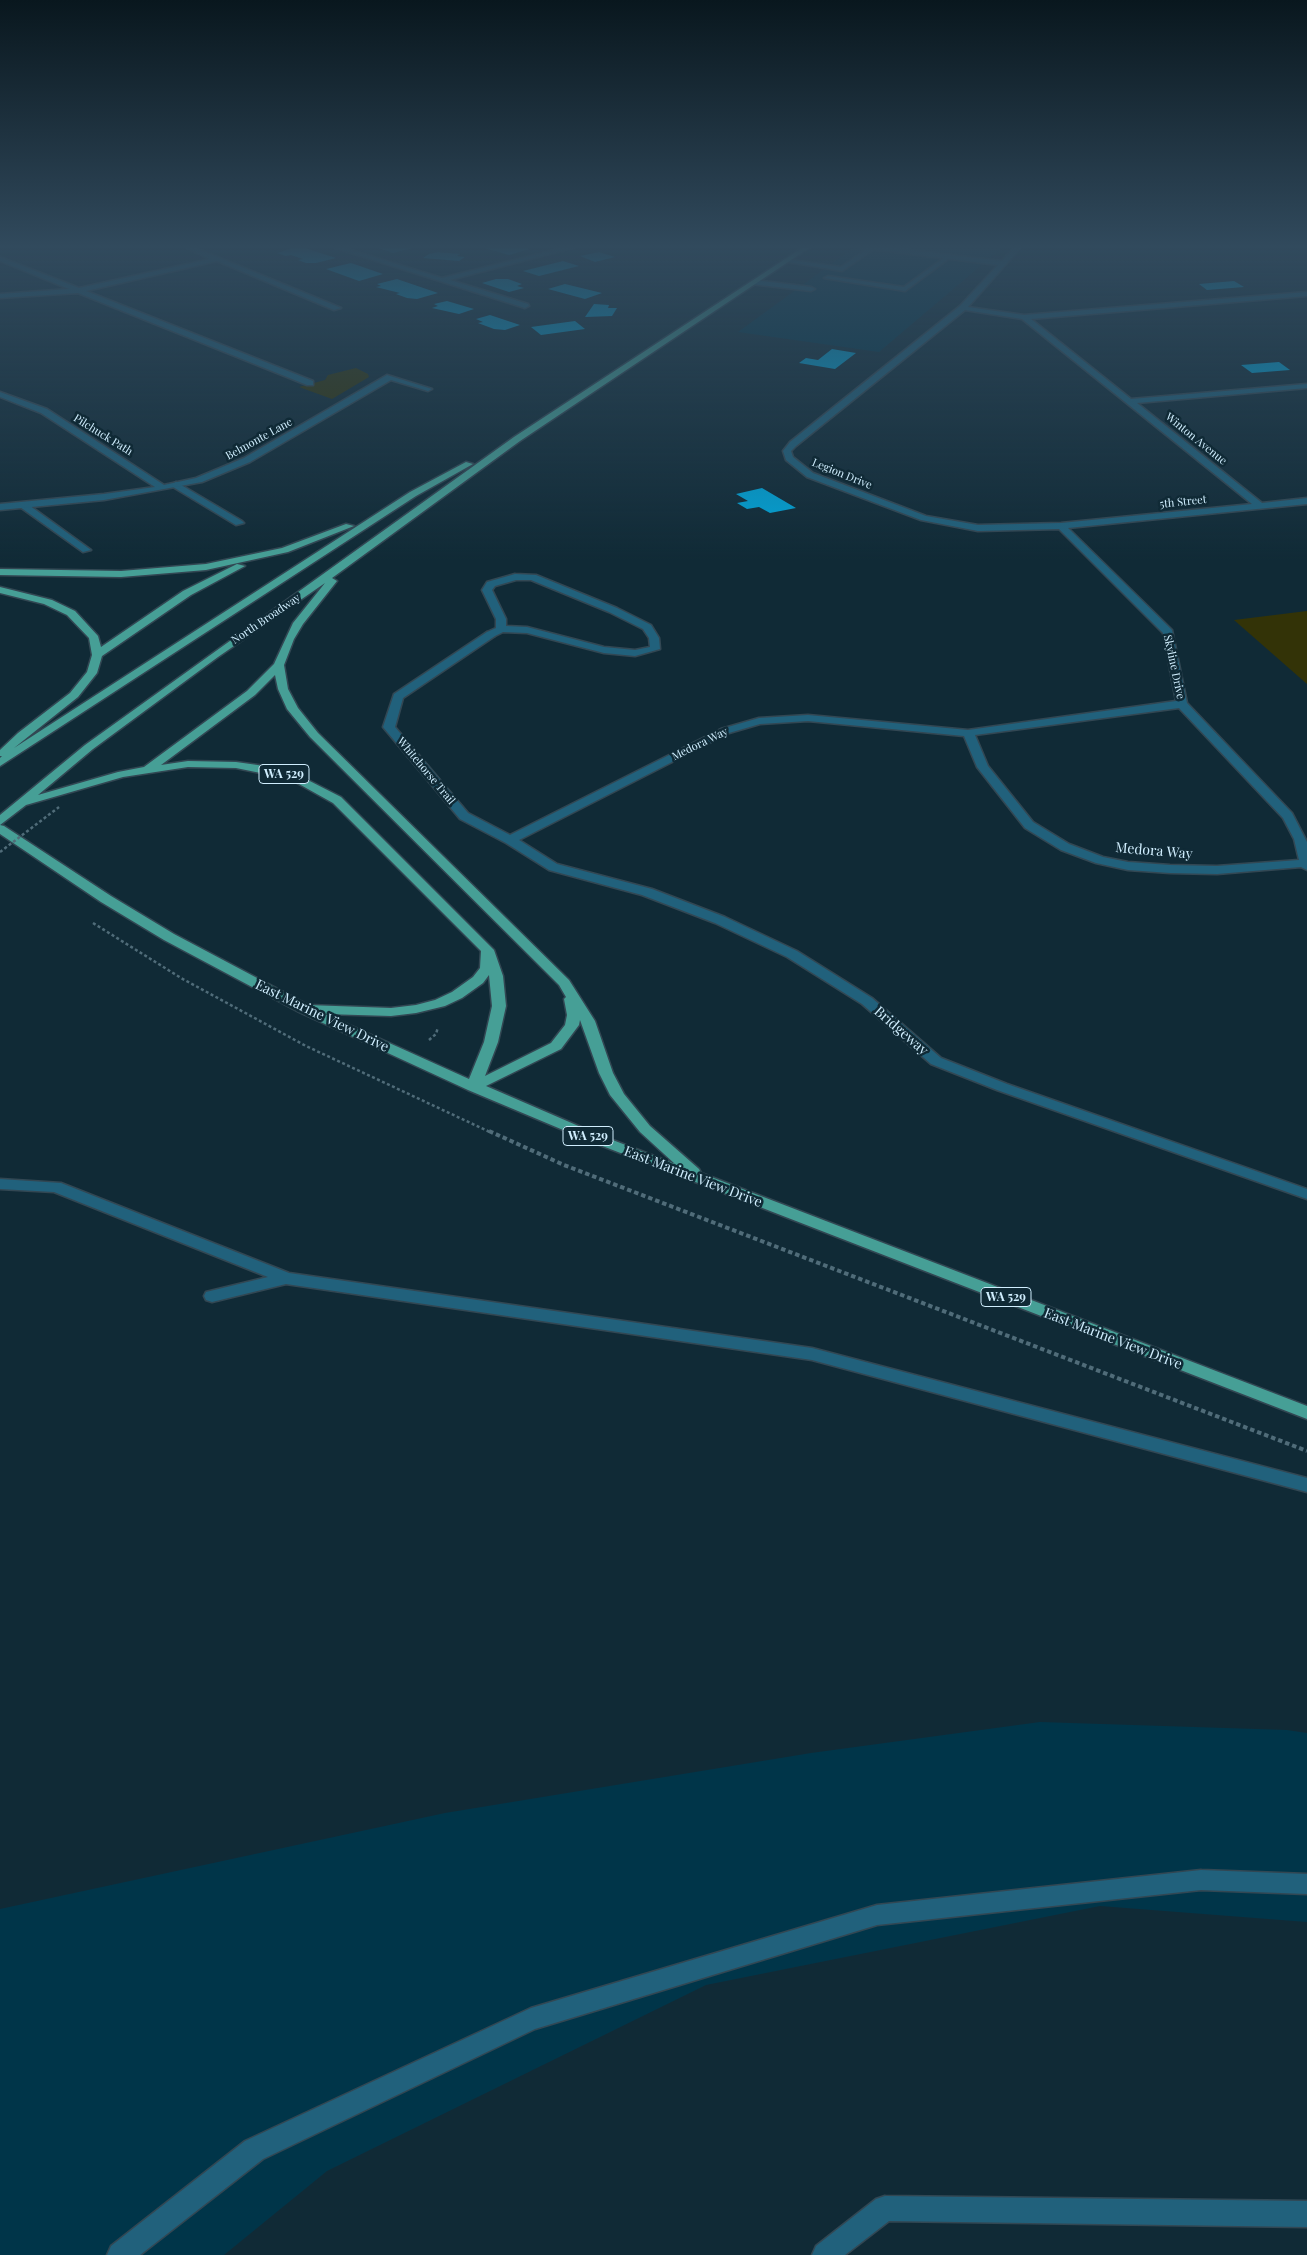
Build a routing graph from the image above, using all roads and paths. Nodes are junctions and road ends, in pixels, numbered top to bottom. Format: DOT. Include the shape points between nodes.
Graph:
graph roads {
  1 [pos="230,351"];
  2 [pos="649,351"];
  3 [pos="909,351"];
  4 [pos="1068,351"];
  5 [pos="310,383"];
  6 [pos="1307,386"];
  7 [pos="428,388"];
  8 [pos="0,394"];
  9 [pos="1132,401"];
  10 [pos="517,438"];
  11 [pos="176,485"];
  12 [pos="163,488"];
  13 [pos="413,494"];
  14 [pos="1307,500"];
  15 [pos="23,505"];
  16 [pos="1260,505"];
  17 [pos="0,508"];
  18 [pos="238,523"];
  19 [pos="1061,526"];
  20 [pos="86,550"];
  21 [pos="265,556"];
  22 [pos="349,562"];
  23 [pos="0,572"];
  24 [pos="0,590"];
  25 [pos="496,631"];
  26 [pos="97,655"];
  27 [pos="279,665"];
  28 [pos="1182,704"];
  29 [pos="968,733"];
  30 [pos="0,756"];
  31 [pos="0,763"];
  32 [pos="149,768"];
  33 [pos="19,804"];
  34 [pos="66,804"];
  35 [pos="0,821"];
  36 [pos="0,829"];
  37 [pos="510,840"];
  38 [pos="0,852"];
  39 [pos="1306,864"];
  40 [pos="486,950"];
  41 [pos="564,983"];
  42 [pos="440,1003"];
  43 [pos="304,1008"];
  44 [pos="406,1057"];
  45 [pos="474,1087"];
  46 [pos="704,1181"];
  47 [pos="0,1184"];
  48 [pos="1307,1194"];
  49 [pos="286,1278"];
  50 [pos="212,1296"];
  51 [pos="1307,1413"];
  52 [pos="1307,1451"];
  53 [pos="1307,1485"];
  54 [pos="1307,1884"];
  55 [pos="1307,2214"];
  56 [pos="120,2255"];
  57 [pos="825,2255"];
  1 -- 5 [label="street"];
  2 -- 10 [label="main road, North Broadway"];
  3 -- 19 [label="street, Legion Drive" via="793,444 787,451 789,458 810,475 924,518 978,528"];
  4 -- 9 [label="street, Winton Avenue"];
  6 -- 9 [label="street"];
  7 -- 11 [label="street, Belmonte Lane" via="390,377 247,460 225,471"];
  8 -- 12 [label="street, Pilchuck Path" via="44,411"];
  9 -- 16 [label="street, Winton Avenue"];
  10 -- 13 [label="main road, North Broadway"];
  10 -- 22 [label="main road, North Broadway"];
  11 -- 12 [label="street, Belmonte Lane"];
  11 -- 18 [label="street"];
  12 -- 15 [label="street, Belmonte Lane"];
  13 -- 21 [label="main road" via="336,532"];
  13 -- 31 [label="main road, North Broadway"];
  14 -- 16 [label="street, 5th Street"];
  15 -- 17 [label="street, Belmonte Lane"];
  15 -- 20 [label="street"];
  16 -- 19 [label="street, 5th Street"];
  19 -- 28 [label="street, Skyline Drive" via="1168,632"];
  21 -- 23 [label="main road" via="163,572"];
  21 -- 26 [label="main road" via="187,593"];
  22 -- 27 [label="main road" via="298,623"];
  22 -- 33 [label="main road, North Broadway" via="214,655 89,747"];
  24 -- 26 [label="main road" via="48,602 71,614 94,638"];
  25 -- 25 [label="street" via="501,620 487,590 491,584 515,577 532,577 647,627 654,638 655,649 635,653 604,650 527,630"];
  25 -- 37 [label="street, Whitehorse Trail" via="398,696 389,726 464,816"];
  26 -- 30 [label="main road" via="92,673 74,695"];
  27 -- 32 [label="main road" via="251,692"];
  27 -- 41 [label="main road" via="287,698 314,735"];
  28 -- 29 [label="street, Medora Way"];
  28 -- 39 [label="street, Skyline Drive" via="1288,816 1300,839"];
  29 -- 37 [label="street, Medora Way" via="808,718 758,721 725,731"];
  29 -- 39 [label="street, Medora Way" via="983,768 1029,825 1065,847 1128,866 1170,869 1217,870"];
  32 -- 33 [label="main road, WA 529"];
  32 -- 40 [label="main road, WA 529" via="188,764 236,765 272,771 309,783 336,800"];
  33 -- 35 [label="main road, WA 529"];
  34 -- 38 [label="path, bridge"];
  36 -- 43 [label="main road, East Marine View Drive / WA 529" via="153,927"];
  37 -- 48 [label="street, Bridgeway" via="553,867 647,892 720,920 792,954 867,1002 936,1061"];
  40 -- 42 [label="main road" via="487,968 478,980"];
  40 -- 45 [label="main road, WA 529" via="496,976 499,1006 491,1042"];
  41 -- 45 [label="main road" via="574,1015 566,1036 531,1061"];
  41 -- 46 [label="main road" via="588,1021 606,1073 618,1095 645,1129"];
  42 -- 43 [label="main road" via="392,1012"];
  42 -- 44 [label="path" via="436,1034"];
  43 -- 44 [label="main road, East Marine View Drive / WA 529"];
  44 -- 45 [label="main road, East Marine View Drive / WA 529"];
  44 -- 52 [label="path" via="373,1079 564,1165"];
  45 -- 46 [label="main road, East Marine View Drive / WA 529"];
  46 -- 51 [label="main road, East Marine View Drive / WA 529"];
  47 -- 49 [label="street" via="56,1187"];
  49 -- 50 [label="street"];
  49 -- 53 [label="street" via="812,1354"];
  54 -- 56 [label="street" via="1201,1880 877,1915 531,2019 254,2150"];
  55 -- 57 [label="street" via="884,2208"];
}
